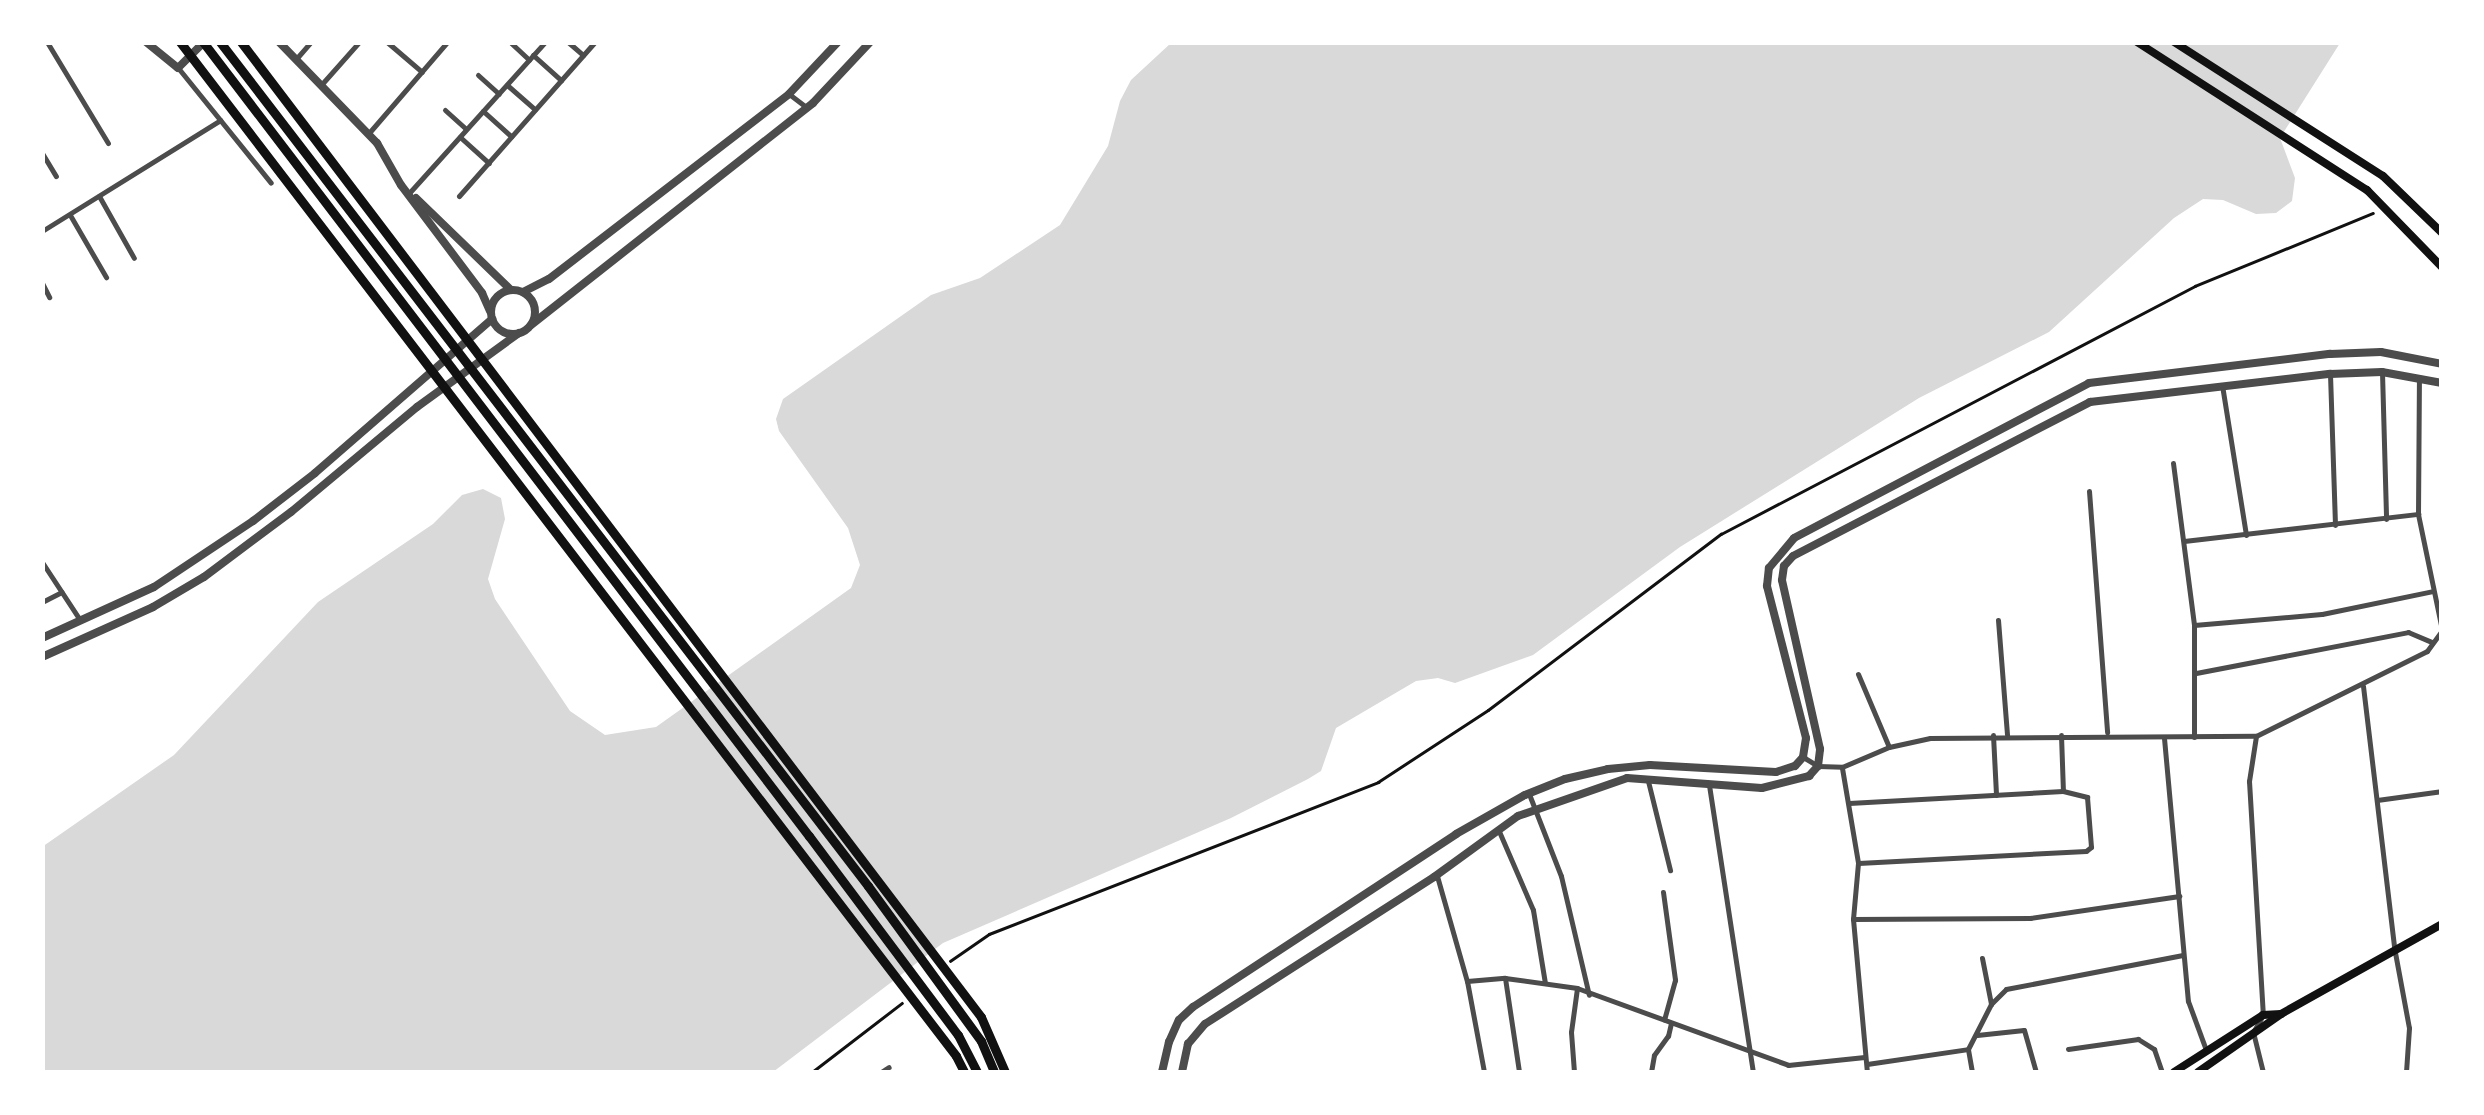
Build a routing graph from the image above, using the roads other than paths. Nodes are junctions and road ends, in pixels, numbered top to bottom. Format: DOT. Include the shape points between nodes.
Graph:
graph roads {
  1 [pos="47,42"];
  2 [pos="146,42"];
  3 [pos="180,42"];
  4 [pos="203,42"];
  5 [pos="220,42"];
  6 [pos="240,42"];
  7 [pos="279,42"];
  8 [pos="311,42"];
  9 [pos="359,42"];
  10 [pos="387,42"];
  11 [pos="446,42"];
  12 [pos="510,42"];
  13 [pos="544,42"];
  14 [pos="568,42"];
  15 [pos="594,42"];
  16 [pos="838,42"];
  17 [pos="870,42"];
  18 [pos="2137,42"];
  19 [pos="2174,42"];
  20 [pos="583,56"];
  21 [pos="531,58"];
  22 [pos="296,59"];
  23 [pos="178,68"];
  24 [pos="422,72"];
  25 [pos="478,76"];
  26 [pos="561,80"];
  27 [pos="321,85"];
  28 [pos="507,85"];
  29 [pos="499,94"];
  30 [pos="788,94"];
  31 [pos="807,108"];
  32 [pos="536,109"];
  33 [pos="444,110"];
  34 [pos="484,111"];
  35 [pos="220,120"];
  36 [pos="466,129"];
  37 [pos="368,134"];
  38 [pos="460,137"];
  39 [pos="512,137"];
  40 [pos="108,143"];
  41 [pos="42,153"];
  42 [pos="489,163"];
  43 [pos="56,176"];
  44 [pos="271,183"];
  45 [pos="401,185"];
  46 [pos="410,192"];
  47 [pos="99,196"];
  48 [pos="459,196"];
  49 [pos="70,214"];
  50 [pos="42,231"];
  51 [pos="2442,233"];
  52 [pos="134,258"];
  53 [pos="2442,266"];
  54 [pos="106,277"];
  55 [pos="42,284"];
  56 [pos="511,290"];
  57 [pos="522,292"];
  58 [pos="50,297"];
  59 [pos="491,315"];
  60 [pos="531,324"];
  61 [pos="519,333"];
  62 [pos="2442,364"];
  63 [pos="2382,372"];
  64 [pos="2330,374"];
  65 [pos="2419,377"];
  66 [pos="2442,383"];
  67 [pos="2222,386"];
  68 [pos="2173,463"];
  69 [pos="2088,491"];
  70 [pos="2418,514"];
  71 [pos="2386,519"];
  72 [pos="2334,524"];
  73 [pos="2246,535"];
  74 [pos="2184,541"];
  75 [pos="42,562"];
  76 [pos="2434,591"];
  77 [pos="62,592"];
  78 [pos="42,602"];
  79 [pos="80,620"];
  80 [pos="1998,620"];
  81 [pos="2194,624"];
  82 [pos="42,638"];
  83 [pos="2433,642"];
  84 [pos="42,657"];
  85 [pos="2196,673"];
  86 [pos="1858,674"];
  87 [pos="2363,686"];
  88 [pos="2060,734"];
  89 [pos="2107,734"];
  90 [pos="2007,735"];
  91 [pos="1993,736"];
  92 [pos="2256,736"];
  93 [pos="2194,737"];
  94 [pos="2164,738"];
  95 [pos="1888,747"];
  96 [pos="1803,757"];
  97 [pos="1818,766"];
  98 [pos="1842,767"];
  99 [pos="1647,777"];
  100 [pos="1708,785"];
  101 [pos="2063,791"];
  102 [pos="2442,791"];
  103 [pos="1529,794"];
  104 [pos="1996,795"];
  105 [pos="2377,800"];
  106 [pos="1850,802"];
  107 [pos="1536,808"];
  108 [pos="1498,829"];
  109 [pos="1858,863"];
  110 [pos="1670,870"];
  111 [pos="1436,876"];
  112 [pos="1662,892"];
  113 [pos="2178,896"];
  114 [pos="1853,919"];
  115 [pos="2442,924"];
  116 [pos="2394,947"];
  117 [pos="2184,955"];
  118 [pos="1982,958"];
  119 [pos="1505,978"];
  120 [pos="1467,981"];
  121 [pos="1544,982"];
  122 [pos="1577,988"];
  123 [pos="1589,995"];
  124 [pos="1991,1004"];
  125 [pos="2281,1014"];
  126 [pos="2263,1015"];
  127 [pos="1667,1021"];
  128 [pos="2253,1032"];
  129 [pos="1977,1035"];
  130 [pos="1968,1049"];
  131 [pos="2068,1049"];
  132 [pos="1753,1050"];
  133 [pos="2206,1050"];
  134 [pos="1866,1065"];
  135 [pos="889,1067"];
  136 [pos="2185,1070"];
  137 [pos="881,1072"];
  138 [pos="964,1072"];
  139 [pos="976,1072"];
  140 [pos="994,1072"];
  141 [pos="1005,1072"];
  142 [pos="1162,1072"];
  143 [pos="1182,1072"];
  144 [pos="1484,1072"];
  145 [pos="1519,1072"];
  146 [pos="1574,1072"];
  147 [pos="1651,1072"];
  148 [pos="1754,1072"];
  149 [pos="1972,1072"];
  150 [pos="2036,1072"];
  151 [pos="2162,1072"];
  152 [pos="2174,1072"];
  153 [pos="2198,1072"];
  154 [pos="2263,1072"];
  155 [pos="2406,1072"];
  1 -- 40 [label="street"];
  2 -- 23 [label="street"];
  3 -- 138 [label="highway"];
  4 -- 23 [label="street"];
  4 -- 139 [label="highway" via="958,1035"];
  5 -- 140 [label="highway" via="868,886 976,1035"];
  6 -- 141 [label="highway" via="981,1017"];
  7 -- 22 [label="street"];
  8 -- 22 [label="street"];
  9 -- 27 [label="street"];
  10 -- 24 [label="street"];
  11 -- 24 [label="street"];
  12 -- 21 [label="street"];
  13 -- 21 [label="street"];
  14 -- 20 [label="street"];
  15 -- 20 [label="street"];
  16 -- 30 [label="street"];
  17 -- 31 [label="street"];
  18 -- 53 [label="main road" via="2367,190"];
  19 -- 51 [label="main road" via="2383,176"];
  20 -- 26 [label="street"];
  21 -- 26 [label="street"];
  21 -- 28 [label="street"];
  22 -- 27 [label="street"];
  23 -- 35 [label="street"];
  24 -- 37 [label="street"];
  25 -- 29 [label="street"];
  26 -- 32 [label="street"];
  27 -- 37 [label="street"];
  28 -- 29 [label="street"];
  28 -- 32 [label="street"];
  29 -- 34 [label="street"];
  30 -- 31 [label="street"];
  30 -- 57 [label="street" via="549,279"];
  31 -- 60 [label="street"];
  32 -- 39 [label="street"];
  33 -- 36 [label="street"];
  34 -- 36 [label="street"];
  34 -- 39 [label="street"];
  35 -- 44 [label="street"];
  35 -- 47 [label="street"];
  36 -- 38 [label="street"];
  37 -- 45 [label="street"];
  38 -- 42 [label="street"];
  38 -- 46 [label="street"];
  39 -- 42 [label="street"];
  41 -- 43 [label="street"];
  42 -- 48 [label="street"];
  45 -- 46 [label="street"];
  45 -- 59 [label="street" via="482,293"];
  46 -- 56 [label="street"];
  47 -- 49 [label="street"];
  47 -- 52 [label="street"];
  49 -- 50 [label="street"];
  49 -- 54 [label="street"];
  55 -- 58 [label="street"];
  56 -- 57 [label="street"];
  56 -- 59 [label="street" via="495,298"];
  57 -- 60 [label="street" via="535,310"];
  59 -- 61 [label="street" via="505,332"];
  59 -- 79 [label="street" via="258,516 154,587"];
  60 -- 61 [label="street"];
  61 -- 84 [label="street" via="204,577"];
  62 -- 96 [label="street" via="2382,352 2330,354 2089,383 1794,538 1769,568 1767,586 1806,738"];
  63 -- 64 [label="street"];
  63 -- 65 [label="street"];
  63 -- 71 [label="street"];
  64 -- 67 [label="street"];
  64 -- 72 [label="street"];
  65 -- 66 [label="street"];
  65 -- 70 [label="street"];
  67 -- 73 [label="street"];
  67 -- 97 [label="street" via="2079,405 1788,561 1782,580 1820,749"];
  68 -- 74 [label="street"];
  69 -- 89 [label="street"];
  70 -- 71 [label="street"];
  70 -- 76 [label="street"];
  71 -- 72 [label="street"];
  72 -- 73 [label="street"];
  73 -- 74 [label="street"];
  74 -- 81 [label="street"];
  75 -- 77 [label="street"];
  76 -- 81 [label="street" via="2322,614"];
  76 -- 83 [label="street" via="2442,630"];
  77 -- 78 [label="street"];
  77 -- 79 [label="street"];
  79 -- 82 [label="street"];
  80 -- 90 [label="street"];
  81 -- 85 [label="street"];
  83 -- 85 [label="street" via="2408,632"];
  83 -- 87 [label="street"];
  85 -- 93 [label="street"];
  86 -- 95 [label="street"];
  87 -- 92 [label="street"];
  87 -- 105 [label="street"];
  88 -- 89 [label="street"];
  88 -- 90 [label="street"];
  88 -- 101 [label="street"];
  89 -- 94 [label="street"];
  90 -- 91 [label="street"];
  91 -- 95 [label="street"];
  91 -- 104 [label="street"];
  92 -- 93 [label="street"];
  92 -- 126 [label="street" via="2249,781"];
  93 -- 94 [label="street"];
  94 -- 113 [label="street"];
  95 -- 98 [label="street"];
  96 -- 97 [label="street"];
  96 -- 103 [label="street" via="1776,772 1608,768"];
  97 -- 98 [label="street"];
  97 -- 100 [label="street" via="1801,780 1773,787"];
  98 -- 106 [label="street"];
  99 -- 100 [label="street"];
  99 -- 107 [label="street" via="1612,780"];
  99 -- 110 [label="street"];
  100 -- 132 [label="street"];
  101 -- 104 [label="street"];
  101 -- 109 [label="street" via="2087,796 2090,850"];
  102 -- 105 [label="street"];
  103 -- 107 [label="street"];
  103 -- 142 [label="street" via="1456,834 1193,1007 1168,1042"];
  104 -- 106 [label="street"];
  105 -- 116 [label="street"];
  106 -- 109 [label="street"];
  107 -- 108 [label="street"];
  107 -- 123 [label="street" via="1562,876"];
  108 -- 111 [label="street"];
  108 -- 121 [label="street" via="1533,910"];
  109 -- 114 [label="street"];
  111 -- 120 [label="street"];
  111 -- 143 [label="street" via="1205,1024 1188,1044"];
  112 -- 127 [label="street" via="1675,980"];
  113 -- 114 [label="street" via="2030,918"];
  113 -- 117 [label="street"];
  114 -- 134 [label="street"];
  115 -- 116 [label="main road"];
  116 -- 125 [label="main road"];
  116 -- 155 [label="street" via="2409,1028"];
  117 -- 124 [label="street" via="2018,984"];
  117 -- 133 [label="street" via="2190,1011"];
  118 -- 124 [label="street"];
  119 -- 120 [label="street"];
  119 -- 121 [label="street"];
  119 -- 145 [label="street"];
  120 -- 144 [label="street"];
  121 -- 122 [label="street"];
  122 -- 123 [label="street"];
  122 -- 146 [label="street"];
  123 -- 127 [label="street"];
  124 -- 129 [label="street"];
  125 -- 126 [label="main road"];
  125 -- 128 [label="main road"];
  126 -- 128 [label="street"];
  126 -- 133 [label="main road"];
  127 -- 132 [label="street"];
  127 -- 147 [label="street"];
  128 -- 153 [label="main road"];
  128 -- 154 [label="street"];
  129 -- 130 [label="street"];
  129 -- 150 [label="street" via="2024,1030"];
  130 -- 134 [label="street"];
  130 -- 149 [label="street"];
  131 -- 151 [label="street" via="2138,1040 2154,1049"];
  132 -- 134 [label="street" via="1788,1065"];
  132 -- 148 [label="street"];
  133 -- 136 [label="main road"];
  135 -- 137 [label="street"];
  136 -- 152 [label="main road"];
}
